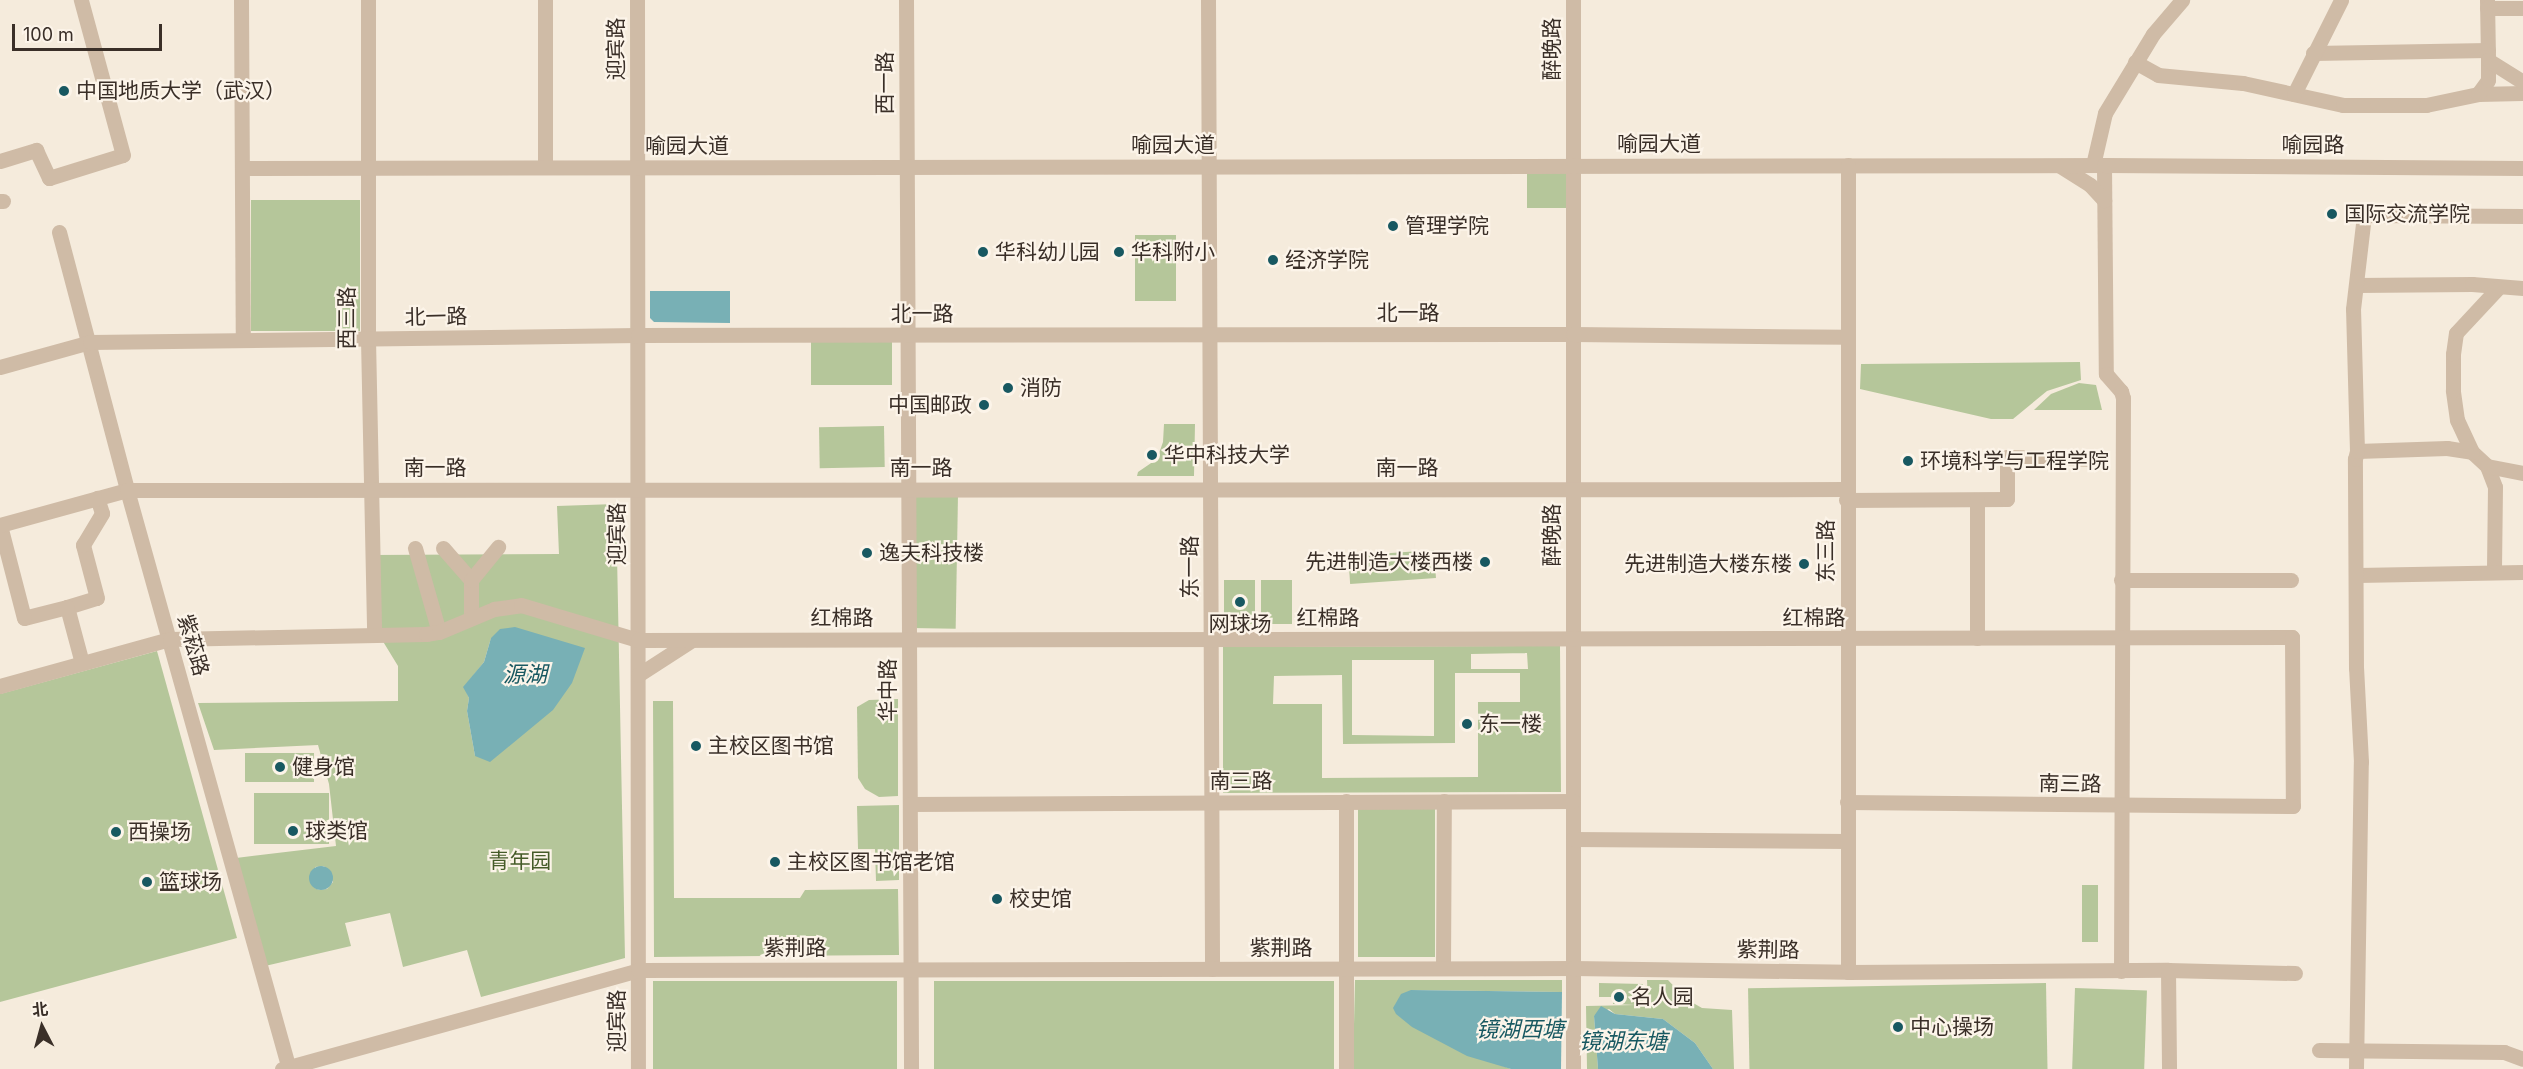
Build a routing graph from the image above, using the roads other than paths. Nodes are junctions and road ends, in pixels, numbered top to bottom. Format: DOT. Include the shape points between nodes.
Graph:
graph roads {
  1 [pos="81,0"];
  2 [pos="241,0"];
  3 [pos="368,0"];
  4 [pos="545,0"];
  5 [pos="637,0"];
  6 [pos="906,0"];
  7 [pos="1208,0"];
  8 [pos="1573,0"];
  9 [pos="2182,0"];
  10 [pos="2341,0"];
  11 [pos="2487,4"];
  12 [pos="2523,8"];
  13 [pos="2313,53"];
  14 [pos="2488,55"];
  15 [pos="2135,62"];
  16 [pos="2523,82"];
  17 [pos="2523,93"];
  18 [pos="2294,94"];
  19 [pos="2478,94"];
  20 [pos="0,161"];
  21 [pos="1848,165"];
  22 [pos="2057,165"];
  23 [pos="2098,165"];
  24 [pos="1209,166"];
  25 [pos="1573,166"];
  26 [pos="368,167"];
  27 [pos="545,167"];
  28 [pos="638,167"];
  29 [pos="906,167"];
  30 [pos="242,168"];
  31 [pos="2523,168"];
  32 [pos="2104,200"];
  33 [pos="2523,216"];
  34 [pos="59,232"];
  35 [pos="2357,285"];
  36 [pos="2498,288"];
  37 [pos="2523,288"];
  38 [pos="1209,334"];
  39 [pos="1573,334"];
  40 [pos="638,335"];
  41 [pos="907,335"];
  42 [pos="1847,337"];
  43 [pos="368,339"];
  44 [pos="243,340"];
  45 [pos="90,342"];
  46 [pos="0,367"];
  47 [pos="2357,451"];
  48 [pos="2472,452"];
  49 [pos="2100,459"];
  50 [pos="2487,466"];
  51 [pos="2523,473"];
  52 [pos="370,489"];
  53 [pos="638,489"];
  54 [pos="908,489"];
  55 [pos="1211,489"];
  56 [pos="1573,489"];
  57 [pos="127,490"];
  58 [pos="1846,495"];
  59 [pos="98,498"];
  60 [pos="1977,500"];
  61 [pos="0,525"];
  62 [pos="498,547"];
  63 [pos="414,548"];
  64 [pos="443,548"];
  65 [pos="2494,572"];
  66 [pos="2523,572"];
  67 [pos="2357,575"];
  68 [pos="471,580"];
  69 [pos="2121,580"];
  70 [pos="2291,580"];
  71 [pos="67,607"];
  72 [pos="471,618"];
  73 [pos="439,632"];
  74 [pos="374,635"];
  75 [pos="2121,637"];
  76 [pos="1573,638"];
  77 [pos="1977,638"];
  78 [pos="170,639"];
  79 [pos="909,639"];
  80 [pos="1211,639"];
  81 [pos="1847,639"];
  82 [pos="638,640"];
  83 [pos="692,640"];
  84 [pos="82,663"];
  85 [pos="638,675"];
  86 [pos="0,686"];
  87 [pos="1346,801"];
  88 [pos="1444,801"];
  89 [pos="1573,801"];
  90 [pos="1211,802"];
  91 [pos="1847,802"];
  92 [pos="910,804"];
  93 [pos="2122,806"];
  94 [pos="2293,806"];
  95 [pos="1573,839"];
  96 [pos="1847,841"];
  97 [pos="1347,968"];
  98 [pos="1443,968"];
  99 [pos="1573,968"];
  100 [pos="910,969"];
  101 [pos="1212,969"];
  102 [pos="638,970"];
  103 [pos="2168,970"];
  104 [pos="2121,971"];
  105 [pos="1848,972"];
  106 [pos="2295,973"];
  107 [pos="2319,1050"];
  108 [pos="2356,1050"];
  109 [pos="2523,1059"];
  110 [pos="286,1068"];
  111 [pos="638,1069"];
  112 [pos="911,1069"];
  113 [pos="1346,1069"];
  114 [pos="1573,1069"];
  115 [pos="2169,1069"];
  116 [pos="2356,1069"];
  1 -- 20 [label="street" via="123,155 49,178 36,150"];
  2 -- 30 [label="street"];
  3 -- 26 [label="street, 西三路"];
  4 -- 27 [label="street"];
  5 -- 28 [label="street, 迎宾路"];
  6 -- 29 [label="street, 西一路"];
  7 -- 24 [label="street, 东一路"];
  8 -- 25 [label="street, 醉晚路"];
  9 -- 15 [label="street"];
  10 -- 13 [label="street"];
  11 -- 12 [label="street"];
  11 -- 14 [label="street"];
  13 -- 14 [label="street"];
  13 -- 18 [label="street"];
  14 -- 16 [label="street"];
  14 -- 19 [label="street" via="2488,80"];
  15 -- 18 [label="street" via="2158,75 2243,83"];
  15 -- 23 [label="street" via="2105,112"];
  17 -- 19 [label="street"];
  18 -- 19 [label="street" via="2343,105 2384,106 2426,105"];
  21 -- 22 [label="street, 喻园大道"];
  21 -- 25 [label="street, 喻园大道"];
  21 -- 42 [label="street, 东三路"];
  22 -- 23 [label="street, 喻园大道"];
  22 -- 32 [label="street" via="2090,185"];
  23 -- 31 [label="street, 喻园路"];
  23 -- 32 [label="street"];
  24 -- 25 [label="street, 喻园大道"];
  24 -- 29 [label="street, 喻园大道"];
  24 -- 38 [label="street, 东一路"];
  25 -- 39 [label="street, 醉晚路"];
  26 -- 27 [label="street, 喻园大道"];
  26 -- 30 [label="street, 喻园大道"];
  26 -- 43 [label="street, 西三路"];
  27 -- 28 [label="street, 喻园大道"];
  28 -- 29 [label="street, 喻园大道"];
  28 -- 40 [label="street, 迎宾路"];
  29 -- 41 [label="street, 华中路"];
  30 -- 44 [label="street"];
  32 -- 69 [label="street" via="2106,374 2123,398"];
  33 -- 35 [label="street" via="2364,215"];
  34 -- 45 [label="street, 紫菘路"];
  35 -- 36 [label="street" via="2472,284"];
  35 -- 47 [label="street" via="2353,309"];
  36 -- 37 [label="street"];
  36 -- 48 [label="street" via="2456,333 2453,390 2457,420"];
  38 -- 39 [label="street, 北一路"];
  38 -- 41 [label="street, 北一路"];
  38 -- 55 [label="street, 东一路"];
  39 -- 42 [label="street, 北一路"];
  39 -- 56 [label="street, 醉晚路"];
  40 -- 41 [label="street, 北一路"];
  40 -- 43 [label="street, 北一路"];
  40 -- 53 [label="street, 迎宾路"];
  41 -- 54 [label="street, 华中路"];
  42 -- 58 [label="street, 东三路"];
  43 -- 44 [label="street, 北一路"];
  43 -- 52 [label="street, 西三路"];
  44 -- 45 [label="street, 北一路"];
  45 -- 46 [label="street, 北一路"];
  45 -- 57 [label="street, 紫菘路"];
  47 -- 48 [label="street" via="2447,448"];
  47 -- 67 [label="street"];
  48 -- 50 [label="street"];
  49 -- 60 [label="street, 南一路" via="2007,457 2007,499"];
  50 -- 51 [label="street"];
  50 -- 65 [label="street" via="2495,487"];
  52 -- 53 [label="street, 南一路"];
  52 -- 57 [label="street, 南一路"];
  52 -- 74 [label="street, 西三路"];
  53 -- 54 [label="street, 南一路"];
  53 -- 82 [label="street, 迎宾路"];
  54 -- 55 [label="street, 南一路"];
  54 -- 79 [label="street, 华中路"];
  55 -- 56 [label="street, 南一路"];
  55 -- 80 [label="street, 东一路"];
  56 -- 58 [label="street, 南一路"];
  56 -- 76 [label="street, 醉晚路"];
  57 -- 59 [label="street, 南一路"];
  57 -- 78 [label="street, 紫菘路"];
  58 -- 60 [label="street, 南一路"];
  58 -- 81 [label="street, 东三路"];
  59 -- 61 [label="street, 南一路"];
  59 -- 71 [label="street" via="102,513 83,545 97,598"];
  60 -- 77 [label="street"];
  61 -- 71 [label="street" via="24,618"];
  62 -- 68 [label="street"];
  63 -- 73 [label="street"];
  64 -- 68 [label="street"];
  65 -- 66 [label="street"];
  65 -- 67 [label="street"];
  67 -- 108 [label="street" via="2356,689 2361,762"];
  68 -- 72 [label="street"];
  69 -- 70 [label="street"];
  69 -- 75 [label="street"];
  71 -- 84 [label="street"];
  72 -- 73 [label="street, 红棉路"];
  72 -- 82 [label="street, 红棉路" via="505,606 521,605"];
  73 -- 74 [label="street, 红棉路"];
  74 -- 78 [label="street, 红棉路"];
  75 -- 77 [label="street, 红棉路"];
  75 -- 93 [label="street"];
  75 -- 94 [label="street, 红棉路" via="2292,637"];
  76 -- 80 [label="street, 红棉路"];
  76 -- 81 [label="street, 红棉路"];
  76 -- 89 [label="street, 醉晚路"];
  77 -- 81 [label="street, 红棉路"];
  78 -- 84 [label="street, 红棉路"];
  78 -- 110 [label="street, 紫菘路"];
  79 -- 80 [label="street, 红棉路"];
  79 -- 83 [label="street, 红棉路"];
  79 -- 92 [label="street, 华中路"];
  80 -- 90 [label="street, 东一路"];
  81 -- 91 [label="street, 东三路"];
  82 -- 83 [label="street, 红棉路"];
  82 -- 85 [label="street, 迎宾路"];
  83 -- 85 [label="street"];
  84 -- 86 [label="street, 红棉路"];
  85 -- 102 [label="street, 迎宾路"];
  87 -- 88 [label="street, 南三路"];
  87 -- 90 [label="street, 南三路"];
  87 -- 97 [label="street"];
  88 -- 89 [label="street, 南三路"];
  88 -- 98 [label="street"];
  89 -- 95 [label="street, 醉晚路"];
  90 -- 92 [label="street, 南三路"];
  90 -- 101 [label="street, 东一路"];
  91 -- 93 [label="street, 南三路"];
  91 -- 96 [label="street, 东三路"];
  92 -- 100 [label="street, 华中路"];
  93 -- 94 [label="street, 南三路"];
  93 -- 104 [label="street"];
  95 -- 96 [label="street"];
  95 -- 99 [label="street, 醉晚路"];
  96 -- 105 [label="street, 东三路"];
  97 -- 98 [label="street, 紫荆路"];
  97 -- 101 [label="street, 紫荆路"];
  97 -- 113 [label="street"];
  98 -- 99 [label="street, 紫荆路"];
  99 -- 105 [label="street, 紫荆路"];
  99 -- 114 [label="street, 醉晚路"];
  100 -- 101 [label="street, 紫荆路"];
  100 -- 102 [label="street, 紫荆路"];
  100 -- 112 [label="street, 华中路"];
  102 -- 110 [label="street, 紫荆路"];
  102 -- 111 [label="street, 迎宾路"];
  103 -- 104 [label="street, 紫荆路"];
  103 -- 106 [label="street, 紫荆路"];
  103 -- 115 [label="street"];
  104 -- 105 [label="street, 紫荆路"];
  107 -- 108 [label="street"];
  108 -- 109 [label="street" via="2504,1052"];
  108 -- 116 [label="street"];
}
